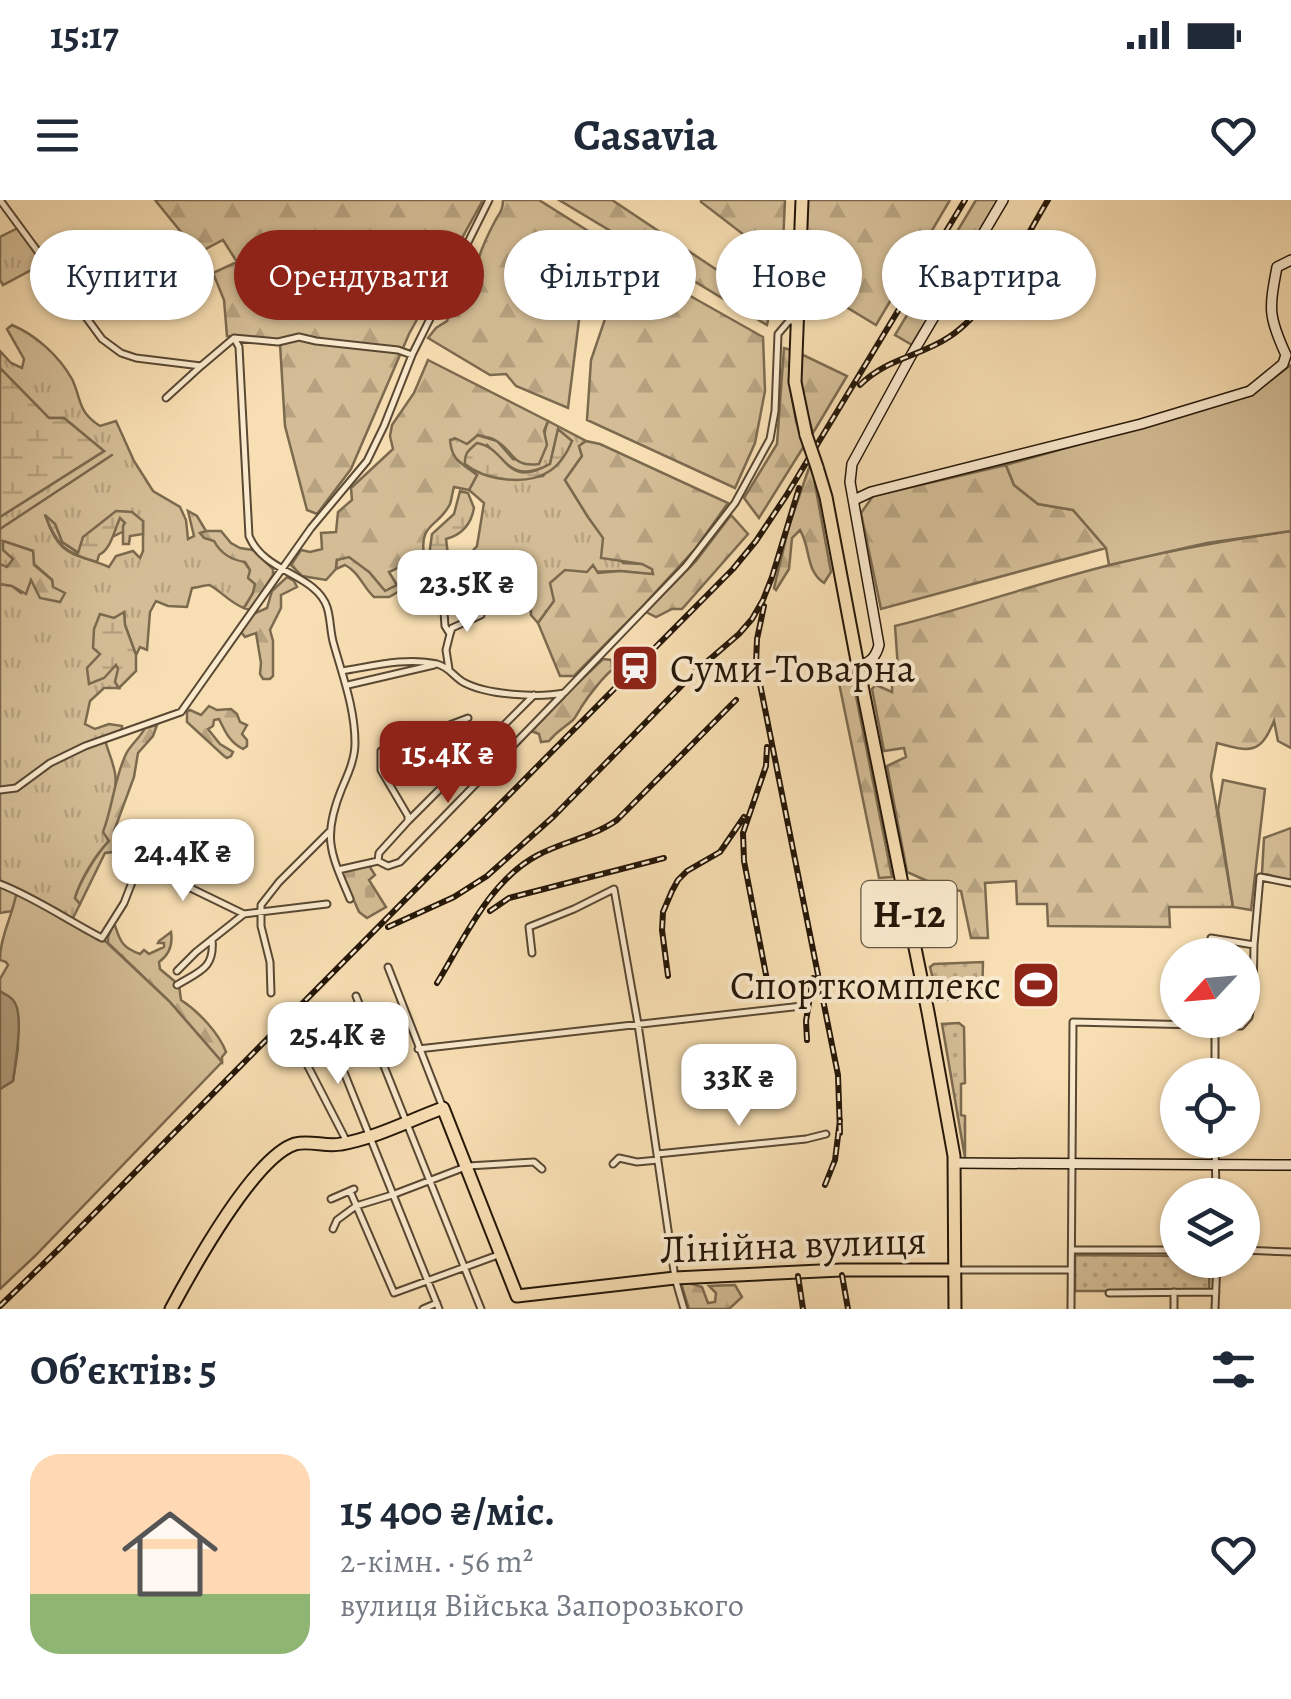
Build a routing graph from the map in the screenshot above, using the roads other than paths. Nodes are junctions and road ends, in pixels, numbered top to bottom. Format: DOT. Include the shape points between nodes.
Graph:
graph roads {
  1 [pos="0,200"];
  2 [pos="489,200"];
  3 [pos="802,200"];
  4 [pos="1003,200"];
  5 [pos="1291,260"];
  6 [pos="796,321"];
  7 [pos="234,338"];
  8 [pos="412,354"];
  9 [pos="200,366"];
  10 [pos="166,398"];
  11 [pos="854,500"];
  12 [pos="282,570"];
  13 [pos="481,598"];
  14 [pos="480,614"];
  15 [pos="450,634"];
  16 [pos="437,664"];
  17 [pos="858,666"];
  18 [pos="448,670"];
  19 [pos="342,671"];
  20 [pos="347,685"];
  21 [pos="564,693"];
  22 [pos="534,694"];
  23 [pos="468,718"];
  24 [pos="0,790"];
  25 [pos="408,821"];
  26 [pos="329,832"];
  27 [pos="124,849"];
  28 [pos="378,860"];
  29 [pos="143,864"];
  30 [pos="338,870"];
  31 [pos="1291,883"];
  32 [pos="0,884"];
  33 [pos="350,898"];
  34 [pos="326,904"];
  35 [pos="256,913"];
  36 [pos="244,914"];
  37 [pos="1255,938"];
  38 [pos="212,939"];
  39 [pos="532,953"];
  40 [pos="388,967"];
  41 [pos="177,971"];
  42 [pos="178,986"];
  43 [pos="271,994"];
  44 [pos="356,996"];
  45 [pos="802,1006"];
  46 [pos="638,1024"];
  47 [pos="1160,1024"];
  48 [pos="325,1025"];
  49 [pos="298,1047"];
  50 [pos="418,1049"];
  51 [pos="443,1108"];
  52 [pos="406,1122"];
  53 [pos="826,1134"];
  54 [pos="369,1136"];
  55 [pos="348,1143"];
  56 [pos="658,1157"];
  57 [pos="1215,1158"];
  58 [pos="954,1163"];
  59 [pos="614,1164"];
  60 [pos="1072,1164"];
  61 [pos="1215,1165"];
  62 [pos="1291,1165"];
  63 [pos="468,1166"];
  64 [pos="542,1169"];
  65 [pos="1215,1178"];
  66 [pos="430,1180"];
  67 [pos="392,1195"];
  68 [pos="330,1199"];
  69 [pos="356,1206"];
  70 [pos="333,1229"];
  71 [pos="1072,1250"];
  72 [pos="1160,1250"];
  73 [pos="1260,1251"];
  74 [pos="1291,1252"];
  75 [pos="502,1254"];
  76 [pos="465,1268"];
  77 [pos="954,1270"];
  78 [pos="1072,1270"];
  79 [pos="675,1278"];
  80 [pos="1216,1278"];
  81 [pos="428,1282"];
  82 [pos="1109,1292"];
  83 [pos="1174,1292"];
  84 [pos="1216,1292"];
  85 [pos="517,1296"];
  86 [pos="438,1306"];
  87 [pos="171,1309"];
  88 [pos="423,1309"];
  89 [pos="481,1309"];
  90 [pos="522,1309"];
  91 [pos="684,1309"];
  92 [pos="954,1309"];
  93 [pos="1071,1309"];
  94 [pos="1174,1309"];
  95 [pos="1215,1309"];
  1 -- 9 [label="street" via="102,338 136,358"];
  2 -- 8 [label="street"];
  3 -- 6 [label="main road, Н-12"];
  4 -- 11 [label="street" via="852,464"];
  5 -- 11 [label="street" via="1277,267 1270,300 1286,355 1250,392"];
  6 -- 17 [label="main road, Н-12, bridge" via="794,382 826,497"];
  6 -- 21 [label="street" via="778,334 770,439 735,503 686,566"];
  7 -- 8 [label="street" via="298,337"];
  7 -- 9 [label="street"];
  7 -- 12 [label="street" via="249,536"];
  8 -- 12 [label="street" via="366,461"];
  9 -- 10 [label="street"];
  11 -- 17 [label="street" via="880,645"];
  12 -- 19 [label="street" via="322,595"];
  12 -- 24 [label="street" via="180,712 85,746 16,788"];
  13 -- 15 [label="street" via="467,588 443,598"];
  14 -- 15 [label="street"];
  15 -- 18 [label="street"];
  16 -- 18 [label="street"];
  16 -- 19 [label="street"];
  16 -- 20 [label="street"];
  17 -- 58 [label="main road, Н-12"];
  18 -- 22 [label="street" via="478,688"];
  19 -- 20 [label="street"];
  20 -- 26 [label="street" via="355,742"];
  21 -- 22 [label="street"];
  21 -- 28 [label="street" via="400,862 388,866"];
  22 -- 25 [label="street"];
  23 -- 25 [label="street" via="381,751 381,770"];
  25 -- 28 [label="street"];
  26 -- 30 [label="street"];
  26 -- 35 [label="street"];
  27 -- 29 [label="street"];
  28 -- 30 [label="street"];
  29 -- 32 [label="street" via="102,938"];
  29 -- 36 [label="street"];
  30 -- 33 [label="street"];
  31 -- 37 [label="street" via="1260,877"];
  34 -- 35 [label="street"];
  35 -- 36 [label="street"];
  35 -- 43 [label="street"];
  36 -- 38 [label="street"];
  38 -- 41 [label="street"];
  38 -- 42 [label="street" via="209,964"];
  39 -- 46 [label="street" via="529,928 614,889"];
  40 -- 50 [label="street"];
  44 -- 52 [label="street"];
  45 -- 46 [label="street"];
  46 -- 50 [label="street"];
  46 -- 56 [label="street"];
  47 -- 60 [label="street" via="1073,1022"];
  48 -- 54 [label="street"];
  49 -- 55 [label="street"];
  50 -- 51 [label="street"];
  51 -- 52 [label="main road"];
  51 -- 63 [label="main road"];
  52 -- 54 [label="main road"];
  52 -- 66 [label="street"];
  53 -- 56 [label="street"];
  54 -- 55 [label="main road"];
  54 -- 67 [label="street"];
  55 -- 87 [label="main road" via="297,1144 272,1161 235,1206"];
  56 -- 59 [label="street" via="619,1158"];
  56 -- 79 [label="street"];
  57 -- 61 [label="street"];
  58 -- 60 [label="street"];
  58 -- 77 [label="main road, Н-12"];
  60 -- 61 [label="street"];
  60 -- 71 [label="street"];
  61 -- 62 [label="street"];
  61 -- 65 [label="street"];
  63 -- 64 [label="street" via="534,1162"];
  63 -- 66 [label="street"];
  63 -- 75 [label="main road"];
  66 -- 67 [label="street"];
  66 -- 76 [label="street"];
  67 -- 69 [label="street"];
  67 -- 81 [label="street"];
  68 -- 69 [label="street" via="352,1190"];
  69 -- 70 [label="street"];
  69 -- 81 [label="street" via="392,1291"];
  71 -- 72 [label="street"];
  71 -- 78 [label="street"];
  73 -- 74 [label="street"];
  75 -- 76 [label="street"];
  75 -- 85 [label="main road"];
  76 -- 81 [label="street"];
  76 -- 89 [label="street"];
  77 -- 78 [label="street, Лінійна вулиця"];
  77 -- 79 [label="main road, Лінійна вулиця"];
  77 -- 92 [label="main road"];
  78 -- 93 [label="street"];
  79 -- 85 [label="main road, Лінійна вулиця"];
  79 -- 91 [label="street"];
  80 -- 84 [label="street"];
  81 -- 86 [label="street"];
  82 -- 83 [label="street"];
  83 -- 84 [label="street"];
  83 -- 94 [label="street"];
  84 -- 95 [label="street"];
  85 -- 90 [label="street"];
  86 -- 88 [label="street"];
}
